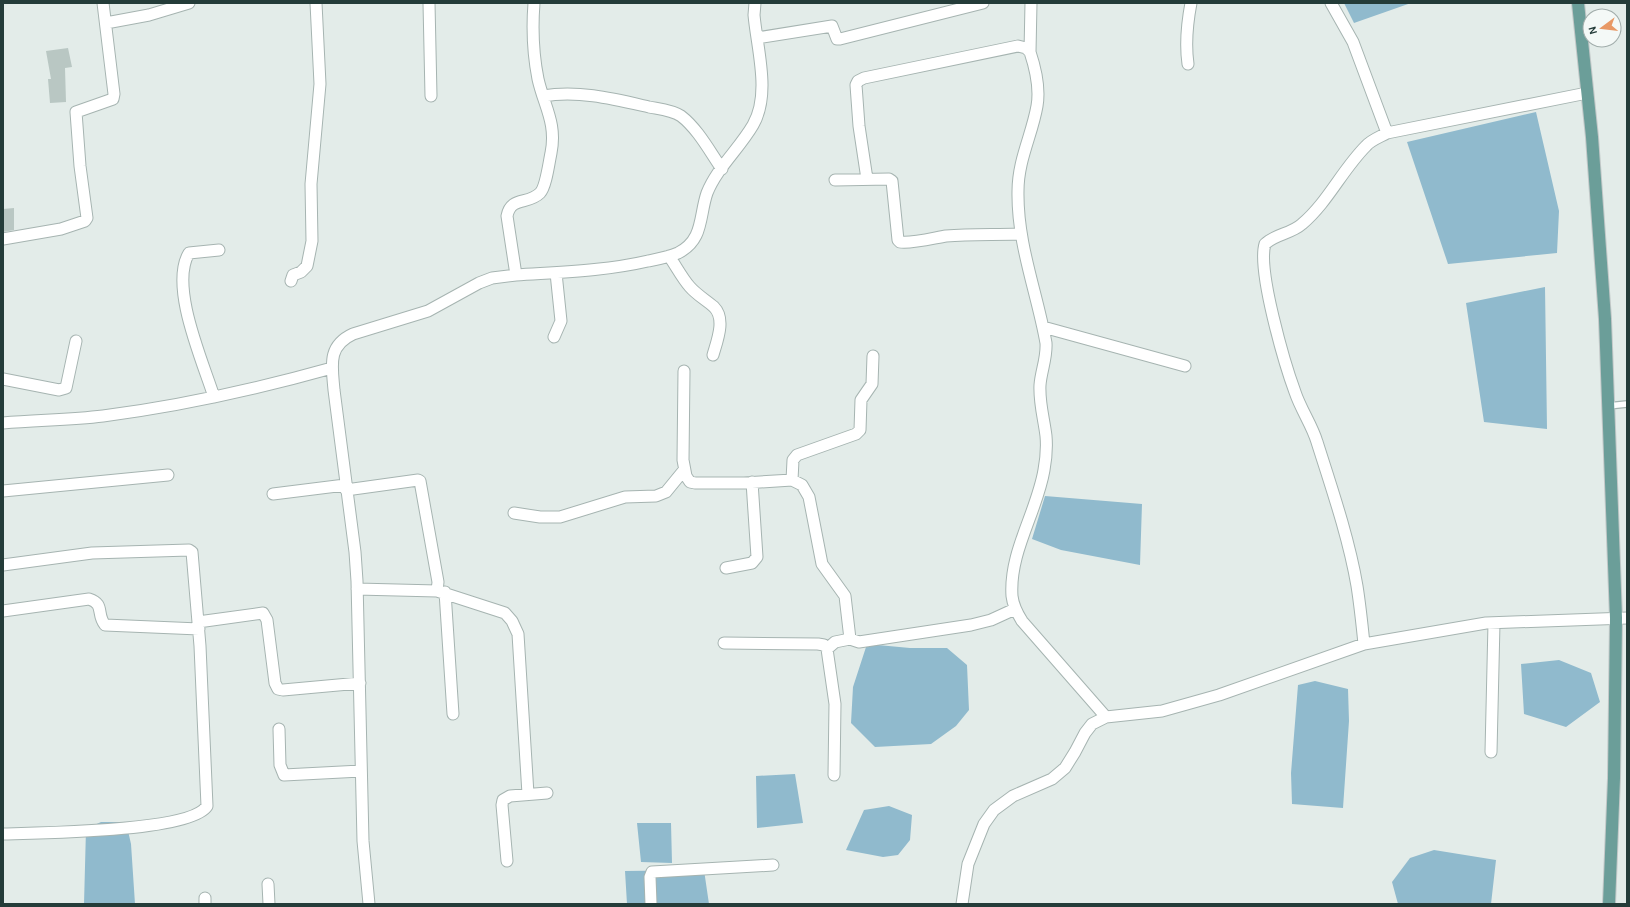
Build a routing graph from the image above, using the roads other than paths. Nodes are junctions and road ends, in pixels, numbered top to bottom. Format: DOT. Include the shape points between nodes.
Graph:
graph roads {
  1 [pos="103,3"];
  2 [pos="189,3"];
  3 [pos="316,3"];
  4 [pos="429,3"];
  5 [pos="534,3"];
  6 [pos="755,3"];
  7 [pos="983,3"];
  8 [pos="1031,3"];
  9 [pos="1191,3"];
  10 [pos="1331,3"];
  11 [pos="1578,3"];
  12 [pos="106,23"];
  13 [pos="757,38"];
  14 [pos="1030,52"];
  15 [pos="1188,64"];
  16 [pos="1587,93"];
  17 [pos="431,96"];
  18 [pos="543,96"];
  19 [pos="1387,133"];
  20 [pos="722,169"];
  21 [pos="835,180"];
  22 [pos="867,180"];
  23 [pos="1021,234"];
  24 [pos="3,239"];
  25 [pos="219,250"];
  26 [pos="669,256"];
  27 [pos="556,273"];
  28 [pos="516,275"];
  29 [pos="290,281"];
  30 [pos="1044,327"];
  31 [pos="554,337"];
  32 [pos="76,340"];
  33 [pos="713,355"];
  34 [pos="873,356"];
  35 [pos="1185,366"];
  36 [pos="332,368"];
  37 [pos="684,371"];
  38 [pos="3,379"];
  39 [pos="214,397"];
  40 [pos="1627,404"];
  41 [pos="1608,406"];
  42 [pos="3,423"];
  43 [pos="684,470"];
  44 [pos="168,475"];
  45 [pos="792,480"];
  46 [pos="752,482"];
  47 [pos="346,487"];
  48 [pos="3,491"];
  49 [pos="273,494"];
  50 [pos="514,513"];
  51 [pos="3,565"];
  52 [pos="726,568"];
  53 [pos="357,589"];
  54 [pos="441,591"];
  55 [pos="1015,609"];
  56 [pos="3,610"];
  57 [pos="1621,618"];
  58 [pos="1494,623"];
  59 [pos="198,626"];
  60 [pos="850,640"];
  61 [pos="724,643"];
  62 [pos="1364,644"];
  63 [pos="827,649"];
  64 [pos="360,682"];
  65 [pos="453,714"];
  66 [pos="1106,717"];
  67 [pos="279,729"];
  68 [pos="1491,752"];
  69 [pos="361,771"];
  70 [pos="834,776"];
  71 [pos="546,793"];
  72 [pos="528,794"];
  73 [pos="3,834"];
  74 [pos="507,861"];
  75 [pos="773,865"];
  76 [pos="268,884"];
  77 [pos="268,904"];
  78 [pos="369,904"];
  79 [pos="650,904"];
  80 [pos="962,904"];
  81 [pos="1609,904"];
  1 -- 12 [label="street"];
  2 -- 12 [label="street" via="148,15"];
  3 -- 29 [label="street" via="320,84 311,184 312,241 307,266 293,275"];
  4 -- 17 [label="street"];
  5 -- 18 [label="street" via="533,34 538,80"];
  6 -- 13 [label="street"];
  7 -- 13 [label="street" via="840,39 837,39 832,26"];
  8 -- 14 [label="street"];
  9 -- 15 [label="street" via="1186,36"];
  10 -- 19 [label="street" via="1353,42"];
  11 -- 16 [label="main road"];
  12 -- 24 [label="street" via="113,99 76,112 87,218 85,222 61,229"];
  13 -- 20 [label="street" via="761,92 759,107 754,124"];
  14 -- 22 [label="street" via="1018,46 858,81 856,85 859,126"];
  14 -- 23 [label="street" via="1037,106 1019,170"];
  16 -- 19 [label="street"];
  16 -- 41 [label="main road" via="1605,319"];
  18 -- 20 [label="street" via="562,92 611,98 680,115 690,124"];
  18 -- 28 [label="street" via="553,131 544,185 541,193 533,198 512,205 507,216"];
  19 -- 62 [label="street" via="1367,144 1327,199 1302,225 1270,239 1264,249 1269,295 1285,362 1317,440 1350,554 1357,585"];
  20 -- 26 [label="street" via="708,193 702,220 691,243"];
  21 -- 22 [label="street"];
  22 -- 23 [label="street" via="892,181 900,242 952,236"];
  23 -- 30 [label="street"];
  25 -- 39 [label="street" via="189,253 182,288 188,317"];
  26 -- 27 [label="street" via="629,266"];
  26 -- 33 [label="street" via="688,286 714,308 719,316 720,331"];
  27 -- 28 [label="street"];
  27 -- 31 [label="street" via="560,321"];
  28 -- 36 [label="street" via="492,278 428,311 343,339 336,347"];
  30 -- 35 [label="street"];
  30 -- 55 [label="street" via="1047,352 1040,386 1046,437 1045,457 1040,487 1012,578"];
  32 -- 38 [label="street" via="66,388 59,390"];
  34 -- 45 [label="street" via="872,384 862,400 860,430 856,434 797,455 793,460"];
  36 -- 39 [label="street"];
  36 -- 47 [label="street"];
  37 -- 43 [label="street"];
  39 -- 42 [label="street" via="102,416"];
  40 -- 41 [label="lane"];
  41 -- 57 [label="main road"];
  43 -- 46 [label="street" via="690,482 695,483"];
  43 -- 50 [label="street" via="666,492 656,496 625,497 560,517"];
  44 -- 48 [label="street"];
  45 -- 46 [label="street"];
  45 -- 60 [label="street" via="797,481 806,490 822,564 845,596"];
  46 -- 52 [label="street" via="757,557 752,563"];
  47 -- 49 [label="street"];
  47 -- 53 [label="street"];
  47 -- 54 [label="street" via="418,480 420,482"];
  51 -- 59 [label="street" via="92,553 189,550 193,555"];
  53 -- 54 [label="street"];
  53 -- 64 [label="street"];
  54 -- 65 [label="street"];
  54 -- 72 [label="street" via="505,613 518,634"];
  55 -- 60 [label="street" via="971,625 859,642"];
  55 -- 66 [label="street" via="1022,621"];
  56 -- 59 [label="street" via="89,599 99,605 105,625"];
  57 -- 58 [label="street"];
  57 -- 81 [label="main road"];
  58 -- 62 [label="street"];
  58 -- 68 [label="street"];
  59 -- 64 [label="street" via="263,613 267,620 275,683 278,689"];
  59 -- 73 [label="street" via="207,806 205,809 201,813 134,828"];
  60 -- 63 [label="street" via="835,642"];
  61 -- 63 [label="street" via="818,644 824,645"];
  62 -- 66 [label="street" via="1219,695 1162,711"];
  63 -- 70 [label="street" via="835,704"];
  64 -- 69 [label="street"];
  66 -- 80 [label="street" via="1092,724 1065,768 1052,779 1012,796 994,810 984,824 968,864"];
  67 -- 69 [label="street" via="280,765 284,775"];
  69 -- 78 [label="street" via="363,841"];
  71 -- 72 [label="street"];
  72 -- 74 [label="street" via="510,796 503,800"];
  75 -- 79 [label="street" via="652,872"];
  76 -- 77 [label="street"];
}
